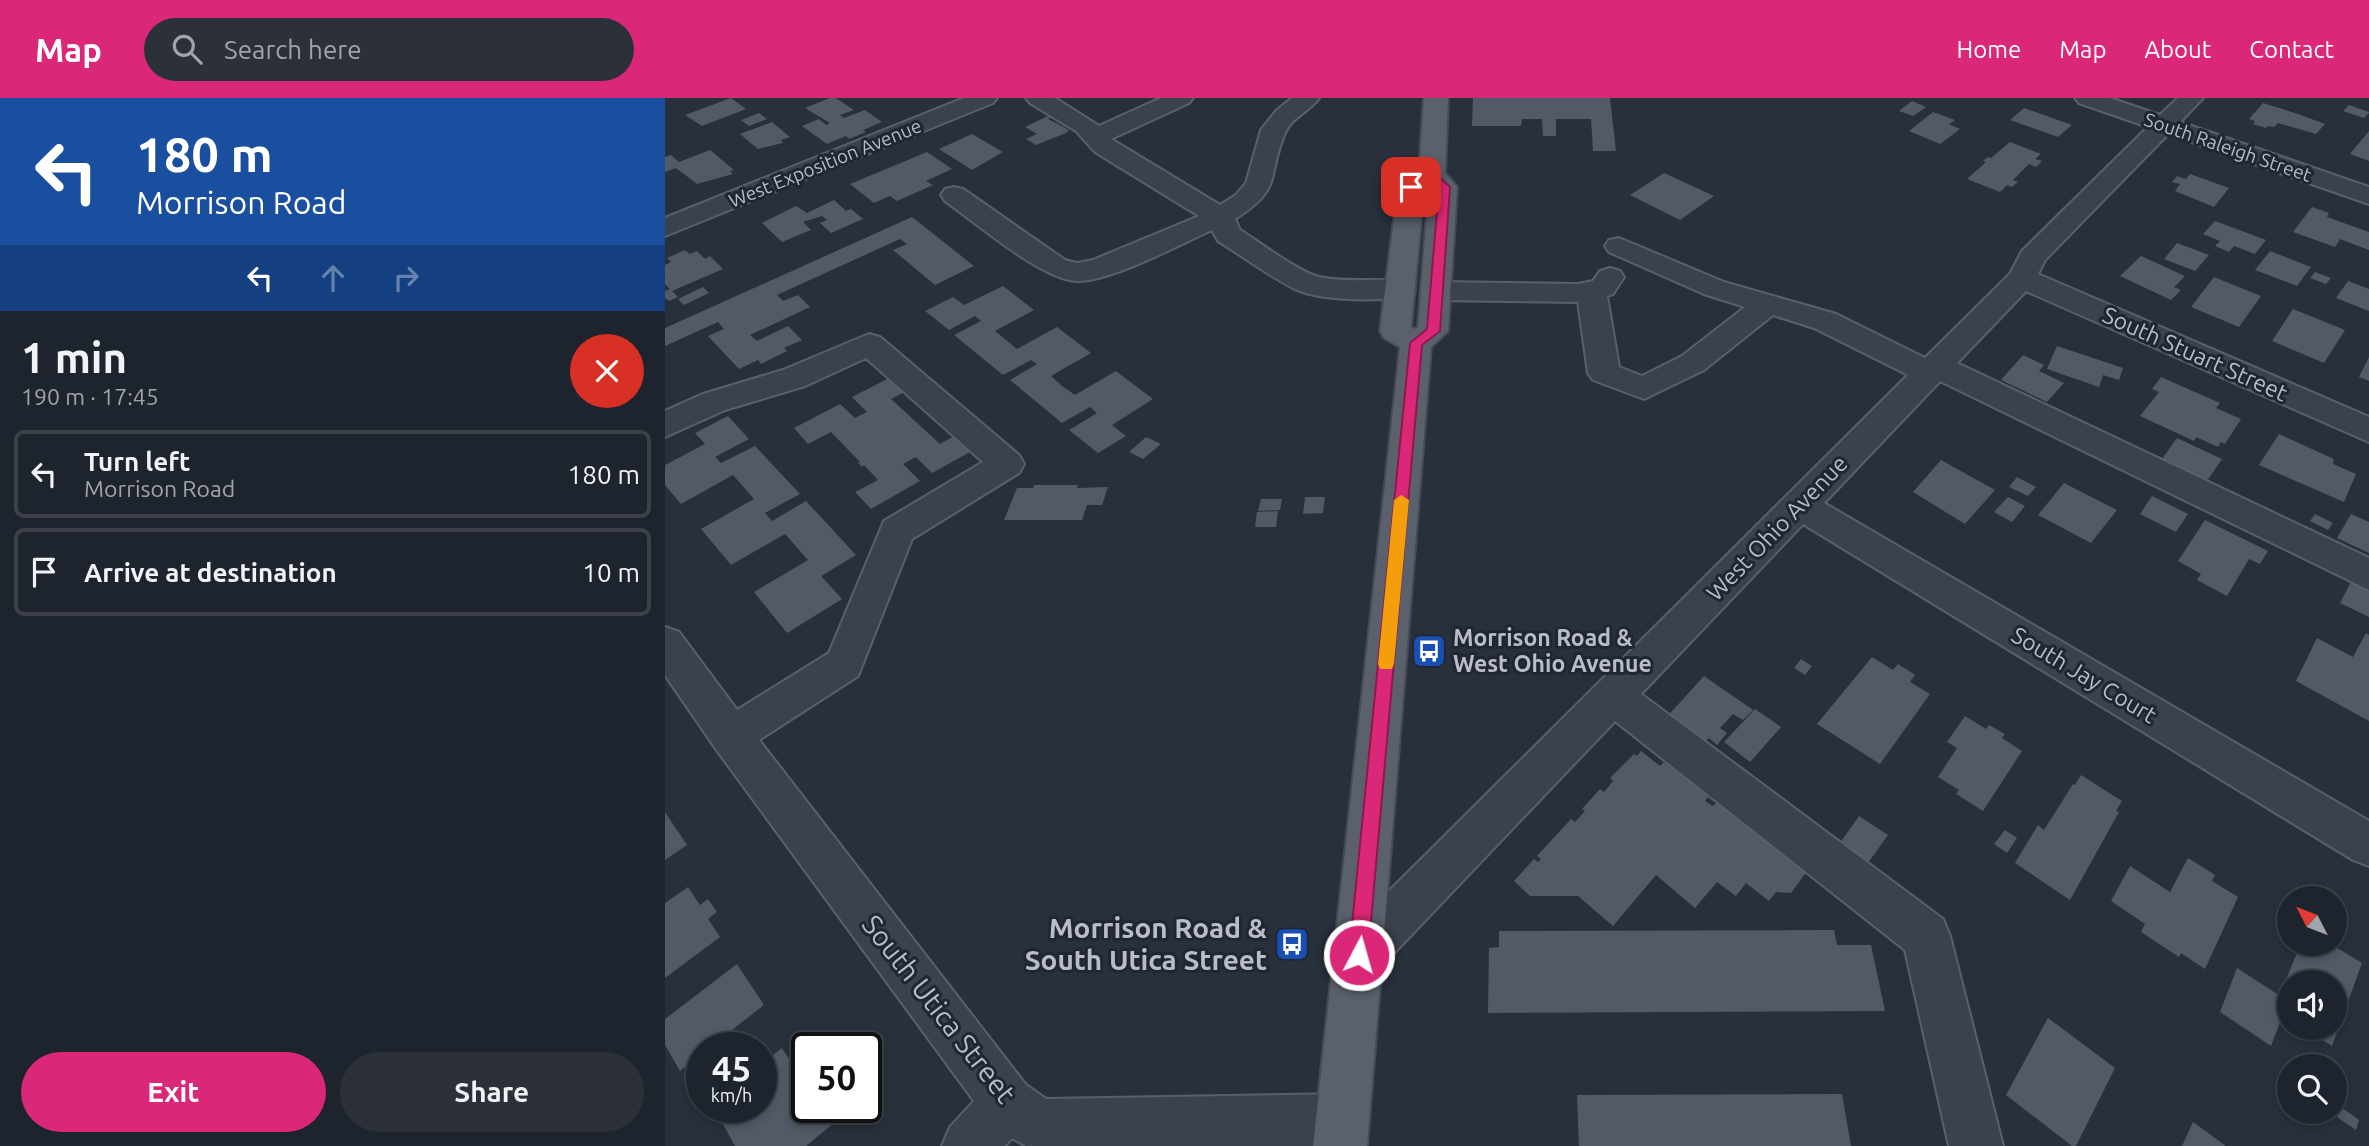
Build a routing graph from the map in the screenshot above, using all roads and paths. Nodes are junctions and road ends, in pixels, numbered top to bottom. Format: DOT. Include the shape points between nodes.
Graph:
graph roads {
  1 [pos="985,98"];
  2 [pos="1038,98"];
  3 [pos="1181,98"];
  4 [pos="1307,98"];
  5 [pos="1436,98"];
  6 [pos="2087,98"];
  7 [pos="2191,98"];
  8 [pos="2164,125"];
  9 [pos="1095,137"];
  10 [pos="1432,174"];
  11 [pos="954,195"];
  12 [pos="2369,196"];
  13 [pos="1220,217"];
  14 [pos="665,228"];
  15 [pos="2022,278"];
  16 [pos="1400,289"];
  17 [pos="1591,290"];
  18 [pos="1436,291"];
  19 [pos="1768,304"];
  20 [pos="1416,343"];
  21 [pos="1932,369"];
  22 [pos="665,425"];
  23 [pos="2369,430"];
  24 [pos="1799,505"];
  25 [pos="2369,575"];
  26 [pos="665,643"];
  27 [pos="1613,696"];
  28 [pos="731,736"];
  29 [pos="2369,845"];
  30 [pos="1359,955"];
  31 [pos="1008,1103"];
  32 [pos="1341,1133"];
  33 [pos="968,1146"];
  34 [pos="1976,1146"];
  1 -- 14 [label="street, West Exposition Avenue"];
  2 -- 9 [label="street" via="1086,126"];
  3 -- 9 [label="street"];
  4 -- 13 [label="street" via="1273,130 1259,184 1245,201"];
  5 -- 10 [label="main road"];
  6 -- 8 [label="street, South Raleigh Street"];
  7 -- 8 [label="street, West Ohio Avenue"];
  8 -- 12 [label="street, South Raleigh Street"];
  8 -- 15 [label="street, West Ohio Avenue" via="2032,257"];
  9 -- 13 [label="street" via="1104,147"];
  10 -- 16 [label="main road" via="1411,187"];
  10 -- 18 [label="main road" via="1444,187"];
  11 -- 13 [label="street" via="1055,266 1076,272 1100,268"];
  13 -- 16 [label="street" via="1228,235 1308,284 1355,291"];
  15 -- 21 [label="street, West Ohio Avenue"];
  15 -- 23 [label="street, South Stuart Street"];
  16 -- 20 [label="main road" via="1395,331"];
  17 -- 18 [label="street"];
  17 -- 19 [label="street" via="1603,288 1612,274 1615,250 1627,244 1714,288"];
  17 -- 19 [label="street" via="1604,373 1644,388 1693,363"];
  18 -- 20 [label="main road" via="1433,331"];
  19 -- 21 [label="street" via="1825,321"];
  20 -- 30 [label="main road"];
  21 -- 24 [label="street, West Ohio Avenue"];
  21 -- 25 [label="street"];
  22 -- 28 [label="street" via="714,402 794,378 869,344 1007,464 897,531 844,664"];
  24 -- 27 [label="street, West Ohio Avenue"];
  24 -- 29 [label="street, South Jay Court"];
  26 -- 28 [label="street, South Utica Street"];
  27 -- 30 [label="street, West Ohio Avenue"];
  27 -- 34 [label="street" via="1926,936"];
  28 -- 31 [label="street, South Utica Street"];
  30 -- 32 [label="main road"];
  31 -- 32 [label="street, South Utica Street" via="1039,1125"];
  31 -- 33 [label="street"];
}
